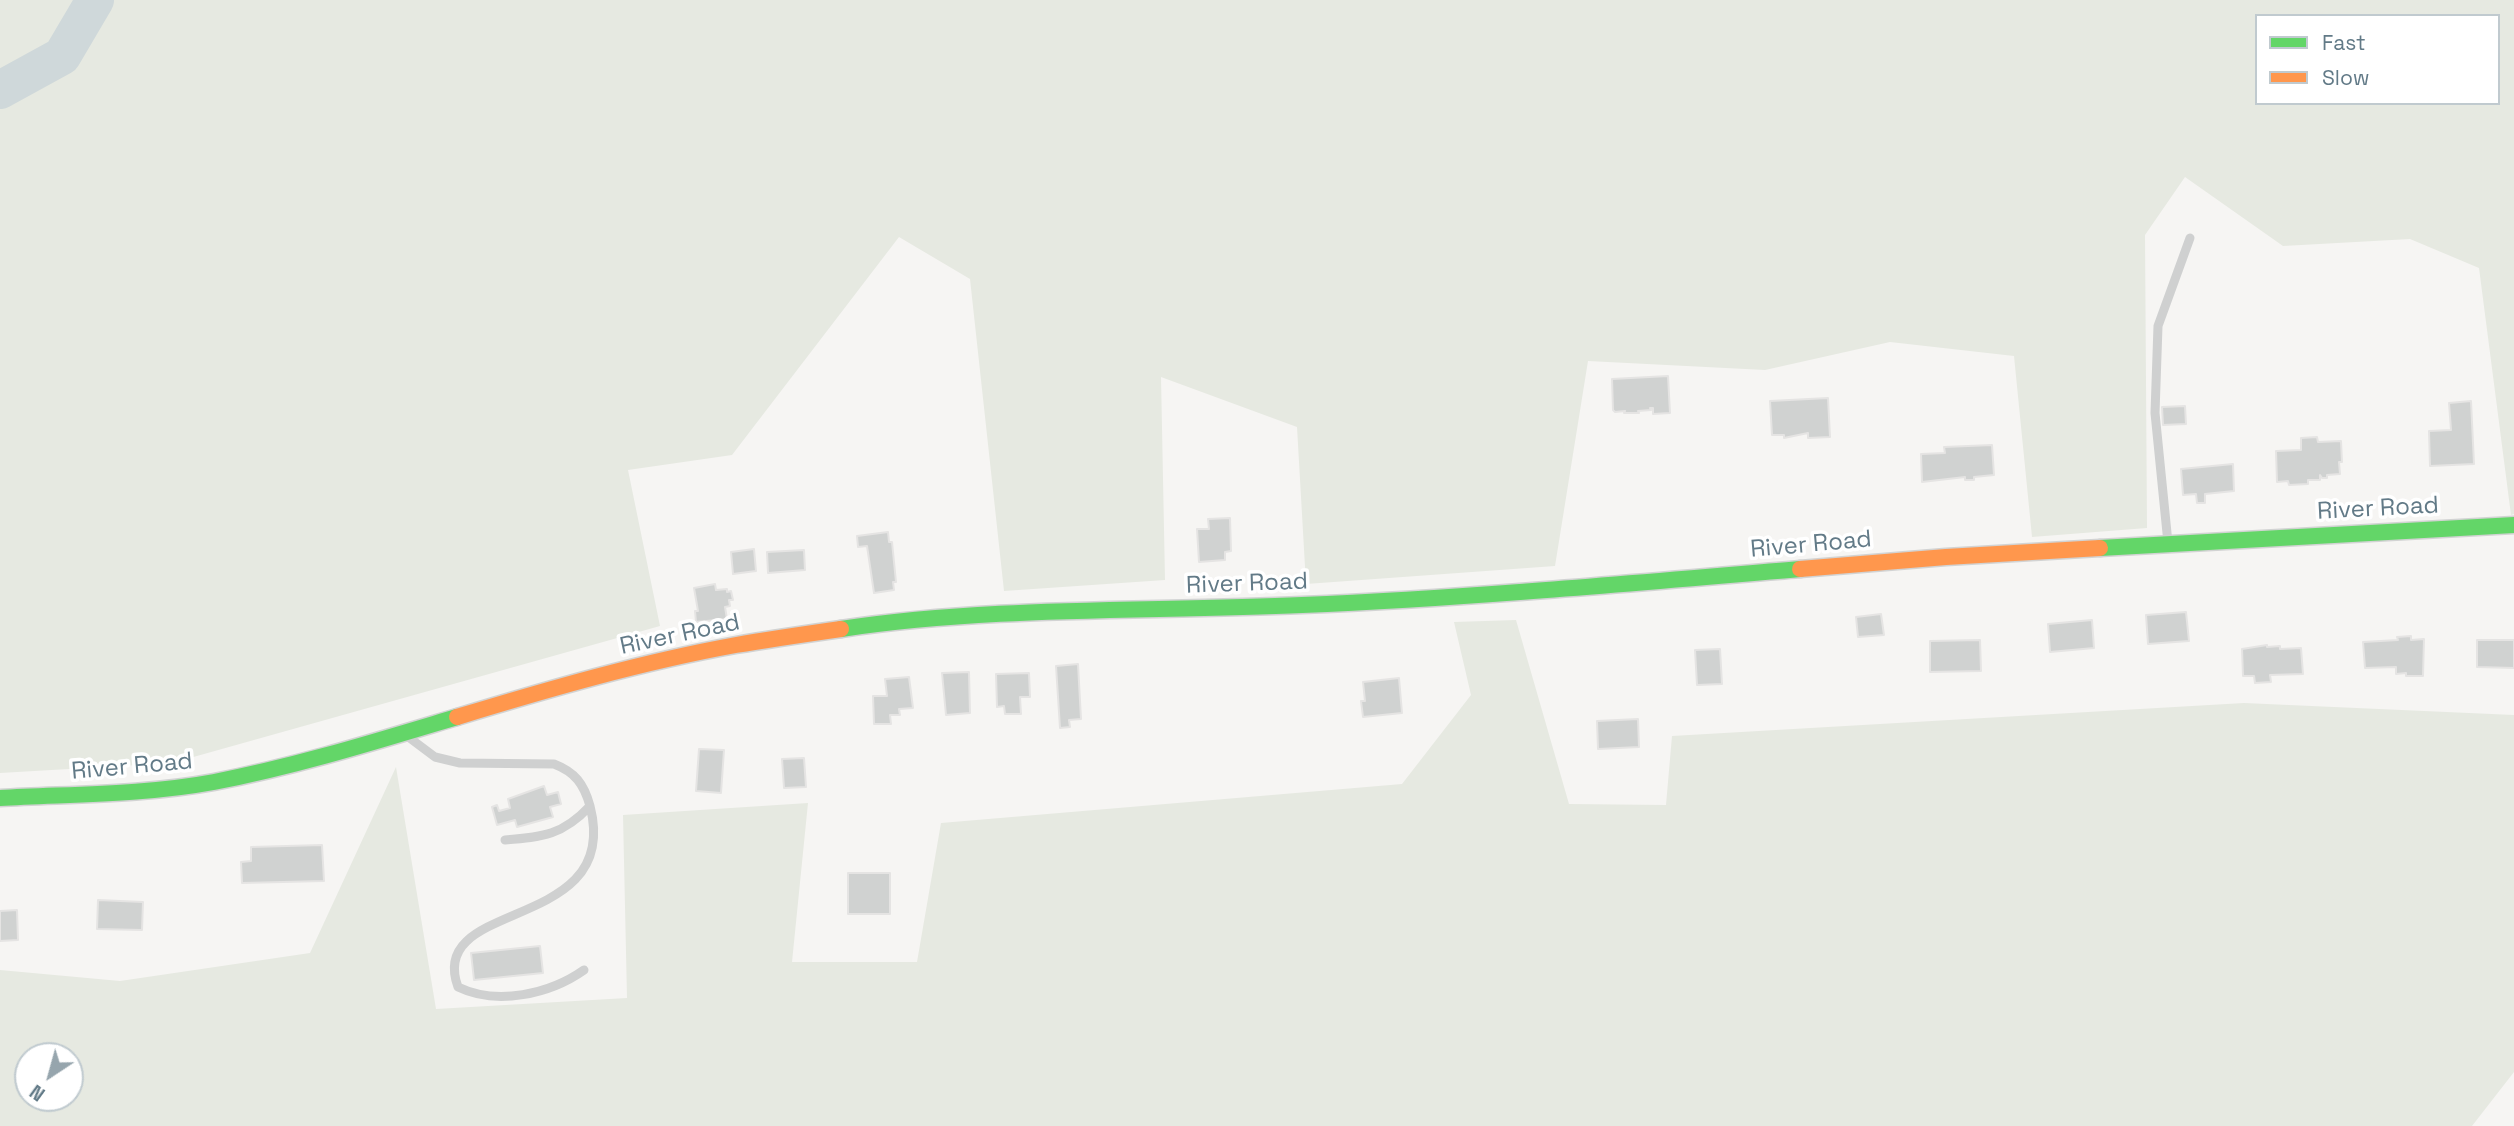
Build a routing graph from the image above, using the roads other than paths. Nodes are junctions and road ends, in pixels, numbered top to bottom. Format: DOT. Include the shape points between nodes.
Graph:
graph roads {
  1 [pos="2190,238"];
  2 [pos="2514,524"];
  3 [pos="2168,544"];
  4 [pos="403,733"];
  5 [pos="0,798"];
  6 [pos="590,806"];
  7 [pos="505,840"];
  8 [pos="584,970"];
  1 -- 3 [label="lane" via="2158,326 2155,413"];
  2 -- 3 [label="street, River Road"];
  3 -- 4 [label="street, River Road" via="1946,556 1508,594 893,621 655,662"];
  4 -- 5 [label="street, River Road" via="306,762 212,782 141,791"];
  4 -- 6 [label="lane" via="435,757 460,763 565,768 578,777"];
  6 -- 7 [label="lane" via="560,831"];
  6 -- 8 [label="lane" via="595,839 592,856 581,874 542,902 476,933 458,950 453,973 458,987 475,995 497,996 544,989"];
}
